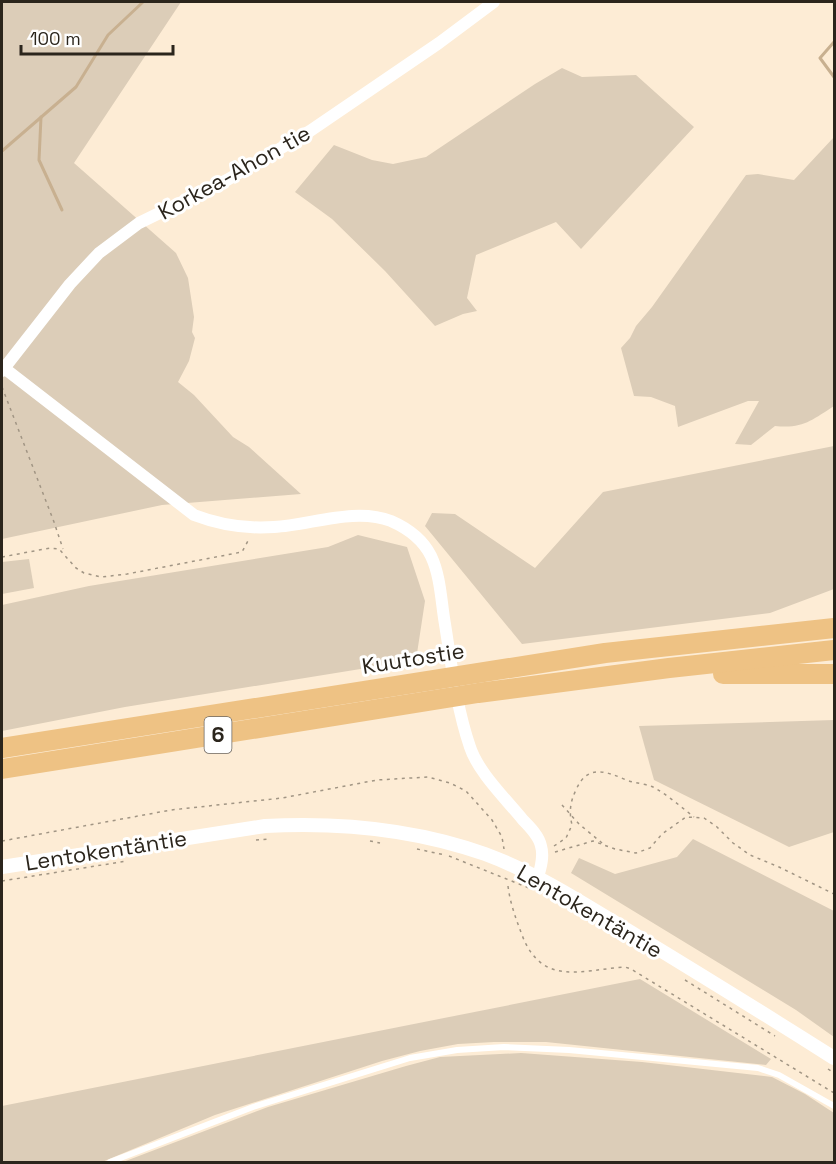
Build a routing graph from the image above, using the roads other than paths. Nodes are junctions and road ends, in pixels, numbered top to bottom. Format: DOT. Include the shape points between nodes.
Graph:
graph roads {
  1 [pos="494,2"];
  2 [pos="3,370"];
  3 [pos="834,628"];
  4 [pos="834,650"];
  5 [pos="834,674"];
  6 [pos="359,691"];
  7 [pos="478,693"];
  8 [pos="362,711"];
  9 [pos="2,747"];
  10 [pos="2,769"];
  11 [pos="2,867"];
  12 [pos="534,883"];
  13 [pos="829,1062"];
  14 [pos="834,1106"];
  15 [pos="110,1162"];
  1 -- 2 [label="street, Korkea-Ahon tie" via="310,131 227,180 139,223 99,253 70,284"];
  2 -- 12 [label="street" via="194,515 250,528 375,517 414,535 430,554 438,577 470,750 541,845 542,862"];
  3 -- 6 [label="highway, Kuutostie / 6" via="605,653"];
  4 -- 7 [label="highway, Kuutostie / 6"];
  5 -- 7 [label="highway" via="699,675"];
  6 -- 8 [label="lane"];
  6 -- 9 [label="highway, Kuutostie / 6"];
  7 -- 8 [label="highway, Kuutostie / 6"];
  8 -- 10 [label="highway, Kuutostie / 6"];
  11 -- 12 [label="street, Lentokentäntie" via="227,831 305,824 417,836 486,855"];
  12 -- 13 [label="street, Lentokentäntie"];
  14 -- 15 [label="lane" via="779,1075 758,1068 569,1050 457,1050 410,1058 253,1107"];
}
